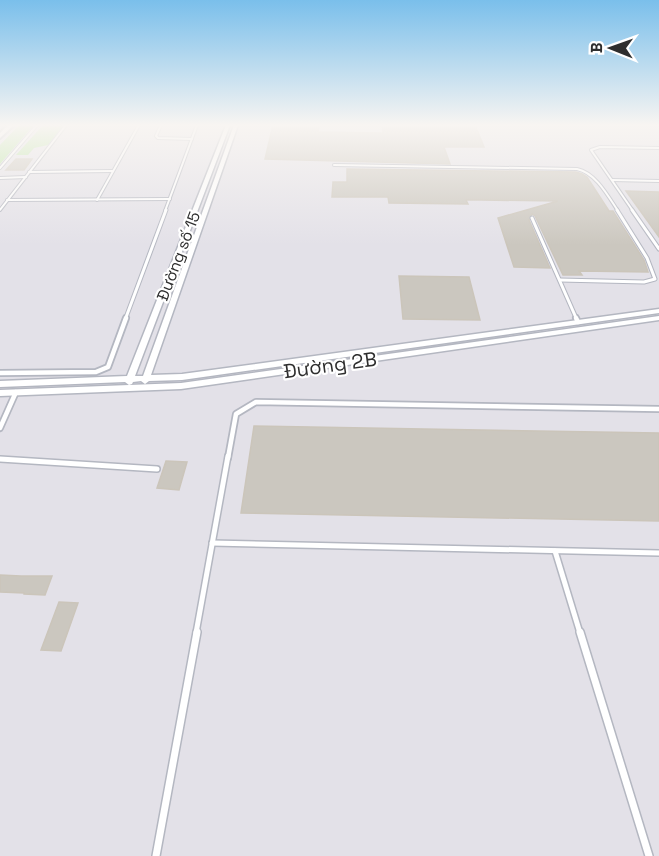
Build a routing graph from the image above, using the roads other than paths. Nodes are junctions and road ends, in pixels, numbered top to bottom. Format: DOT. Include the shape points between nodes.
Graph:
graph roads {
  1 [pos="35,165"];
  2 [pos="116,165"];
  3 [pos="182,165"];
  4 [pos="213,165"];
  5 [pos="222,165"];
  6 [pos="334,165"];
  7 [pos="601,165"];
  8 [pos="113,171"];
  9 [pos="29,172"];
  10 [pos="26,177"];
  11 [pos="0,178"];
  12 [pos="612,180"];
  13 [pos="659,181"];
  14 [pos="170,199"];
  15 [pos="7,200"];
  16 [pos="97,200"];
  17 [pos="0,210"];
  18 [pos="532,218"];
  19 [pos="659,249"];
  20 [pos="560,280"];
  21 [pos="659,311"];
  22 [pos="659,318"];
  23 [pos="578,322"];
  24 [pos="0,373"];
  25 [pos="130,379"];
  26 [pos="146,379"];
  27 [pos="0,384"];
  28 [pos="143,387"];
  29 [pos="127,388"];
  30 [pos="16,392"];
  31 [pos="0,393"];
  32 [pos="659,409"];
  33 [pos="0,428"];
  34 [pos="0,459"];
  35 [pos="157,469"];
  36 [pos="212,543"];
  37 [pos="555,551"];
  38 [pos="659,553"];
  39 [pos="156,856"];
  40 [pos="649,856"];
  1 -- 9 [label="lane"];
  2 -- 8 [label="lane"];
  3 -- 14 [label="lane"];
  4 -- 25 [label="street, Đường số 15"];
  5 -- 26 [label="street, Đường số 15"];
  6 -- 20 [label="lane" via="565,168 588,172 633,235 653,268 655,279"];
  7 -- 12 [label="lane"];
  8 -- 9 [label="lane"];
  8 -- 16 [label="lane"];
  9 -- 10 [label="lane"];
  10 -- 11 [label="lane"];
  10 -- 15 [label="lane"];
  12 -- 13 [label="lane"];
  12 -- 19 [label="lane"];
  14 -- 16 [label="lane"];
  14 -- 24 [label="lane" via="108,367 96,372"];
  15 -- 16 [label="lane"];
  15 -- 17 [label="lane"];
  18 -- 20 [label="lane"];
  20 -- 23 [label="lane"];
  21 -- 23 [label="street, Đường 2B"];
  22 -- 28 [label="street, Đường 2B" via="181,386"];
  23 -- 26 [label="street, Đường 2B"];
  25 -- 26 [label="street, Đường 2B"];
  25 -- 27 [label="street, Đường 2B"];
  25 -- 29 [label="street, Đường số 15"];
  26 -- 28 [label="street, Đường số 15"];
  28 -- 29 [label="street, Đường 2B"];
  29 -- 30 [label="street, Đường 2B"];
  30 -- 31 [label="street, Đường 2B"];
  30 -- 33 [label="lane"];
  32 -- 36 [label="lane" via="256,402 236,414"];
  34 -- 35 [label="lane"];
  36 -- 37 [label="lane"];
  36 -- 39 [label="lane"];
  37 -- 38 [label="lane"];
  37 -- 40 [label="lane"];
}
